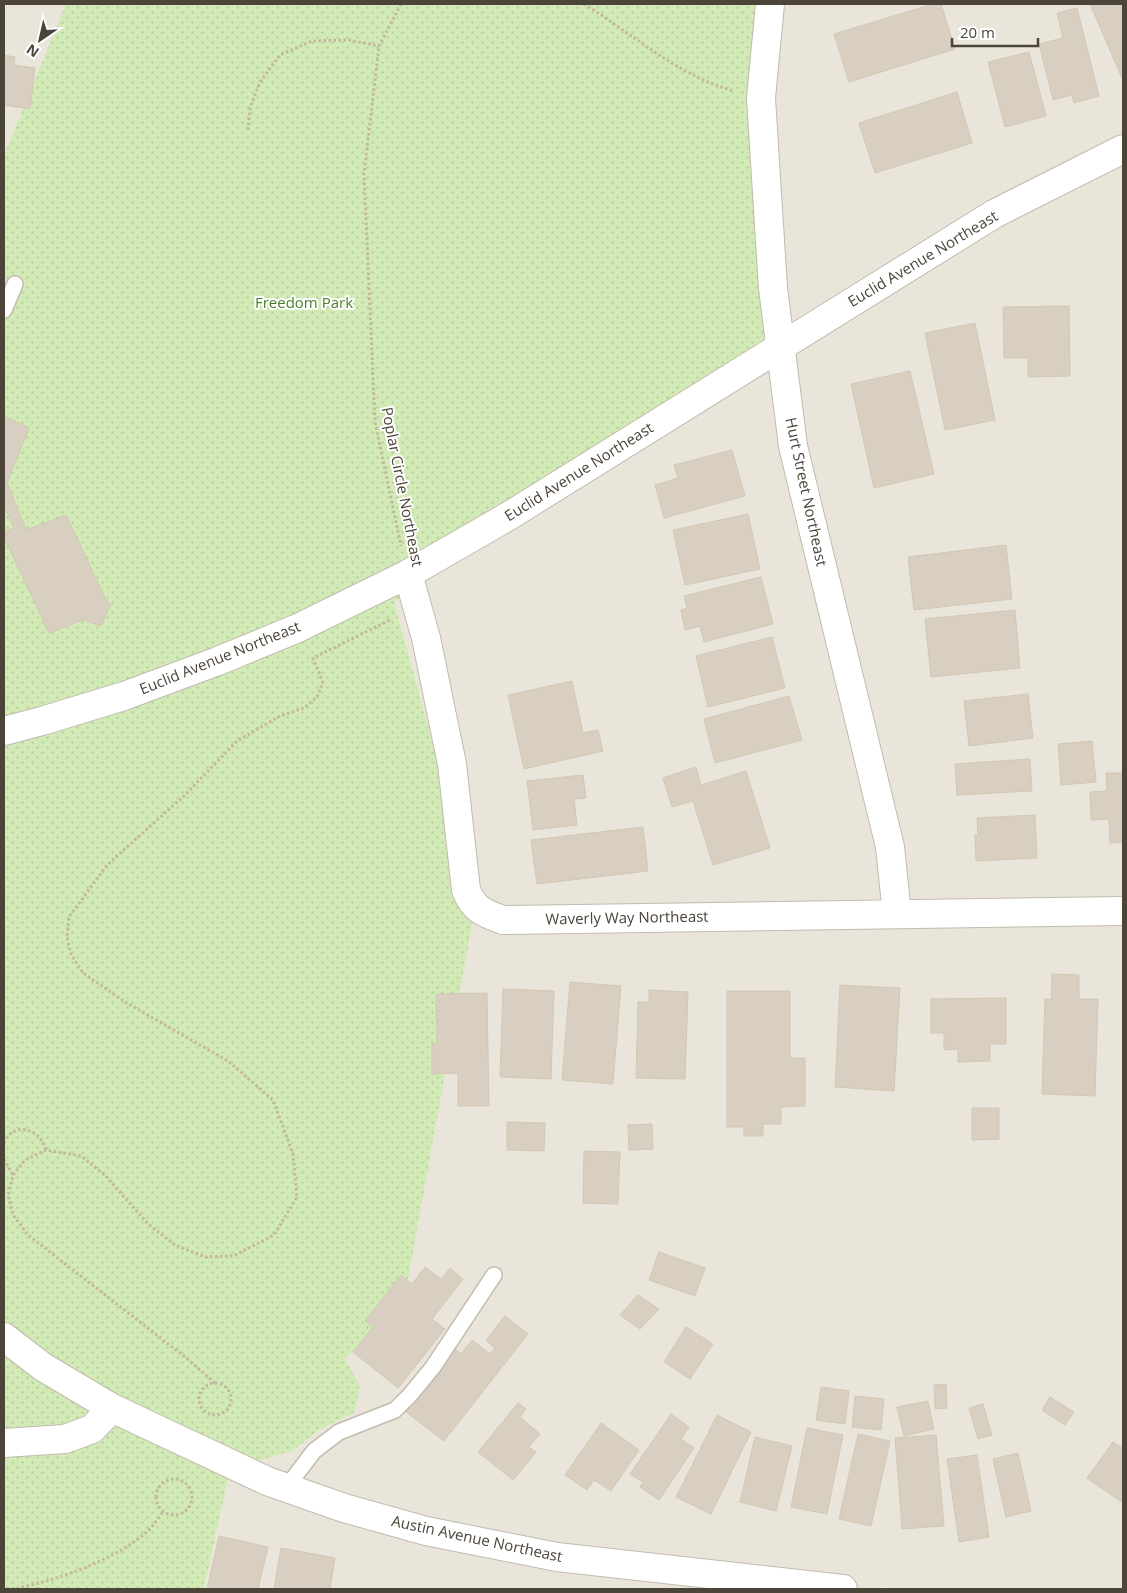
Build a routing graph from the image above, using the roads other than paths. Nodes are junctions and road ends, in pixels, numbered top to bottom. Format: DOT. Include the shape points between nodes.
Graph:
graph roads {
  1 [pos="770,4"];
  2 [pos="1123,149"];
  3 [pos="15,284"];
  4 [pos="4,310"];
  5 [pos="780,346"];
  6 [pos="408,574"];
  7 [pos="4,731"];
  8 [pos="1123,911"];
  9 [pos="897,914"];
  10 [pos="494,1274"];
  11 [pos="4,1337"];
  12 [pos="112,1408"];
  13 [pos="4,1443"];
  14 [pos="286,1488"];
  15 [pos="844,1589"];
  1 -- 5 [label="street, Hurt Street Northeast" via="761,98 773,288"];
  2 -- 5 [label="street, Euclid Avenue Northeast" via="994,214"];
  3 -- 4 [label="lane"];
  5 -- 6 [label="street, Euclid Avenue Northeast" via="507,517"];
  5 -- 9 [label="street, Hurt Street Northeast" via="793,446 890,847"];
  6 -- 7 [label="street, Euclid Avenue Northeast" via="298,628 218,661 124,696"];
  6 -- 9 [label="street, Waverly Way Northeast" via="426,638 452,764 466,890 481,912 503,920"];
  8 -- 9 [label="street, Waverly Way Northeast"];
  10 -- 14 [label="lane" via="433,1367 410,1395 395,1410 338,1432 314,1451"];
  11 -- 12 [label="street, Austin Avenue Northeast" via="43,1367"];
  12 -- 13 [label="street" via="92,1429 65,1439"];
  12 -- 14 [label="street, Austin Avenue Northeast"];
  14 -- 15 [label="street, Austin Avenue Northeast" via="426,1531 557,1557"];
}
